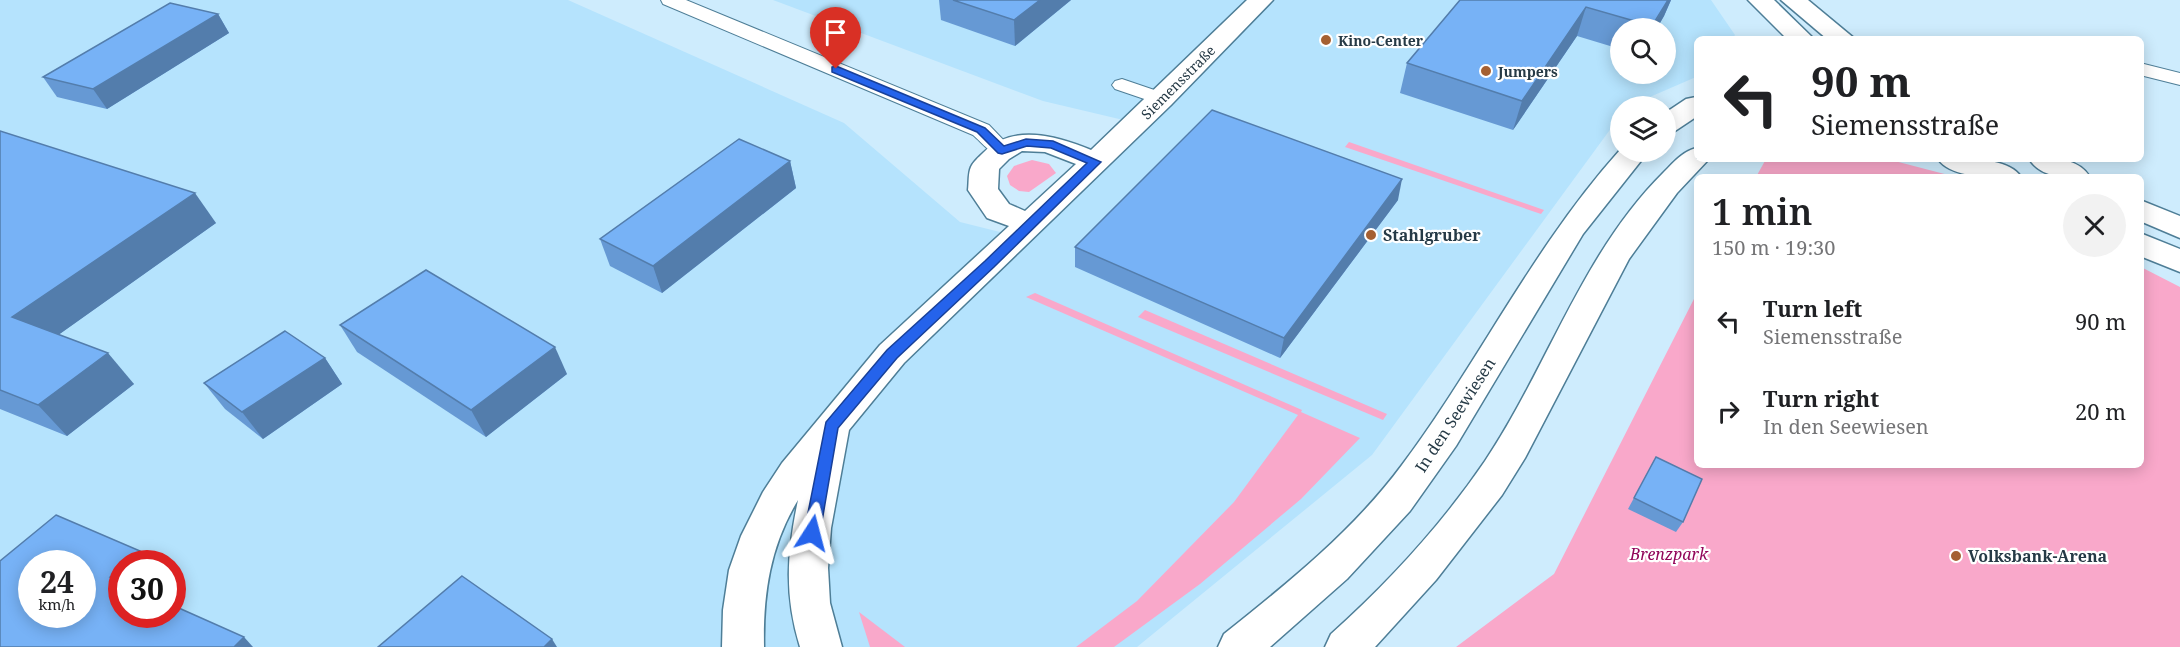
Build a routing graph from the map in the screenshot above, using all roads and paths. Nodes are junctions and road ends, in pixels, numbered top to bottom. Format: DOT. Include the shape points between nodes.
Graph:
graph roads {
  1 [pos="670,0"];
  2 [pos="1261,0"];
  3 [pos="1760,0"];
  4 [pos="1793,0"];
  5 [pos="1799,36"];
  6 [pos="1838,36"];
  7 [pos="2144,70"];
  8 [pos="2180,79"];
  9 [pos="1122,85"];
  10 [pos="1162,99"];
  11 [pos="1694,106"];
  12 [pos="1676,118"];
  13 [pos="1002,150"];
  14 [pos="1694,159"];
  15 [pos="1095,162"];
  16 [pos="1626,162"];
  17 [pos="1962,162"];
  18 [pos="1982,162"];
  19 [pos="2048,162"];
  20 [pos="2000,174"];
  21 [pos="2004,174"];
  22 [pos="2070,174"];
  23 [pos="2144,211"];
  24 [pos="1030,224"];
  25 [pos="2180,228"];
  26 [pos="2144,245"];
  27 [pos="2180,262"];
  28 [pos="831,426"];
  29 [pos="743,647"];
  30 [pos="821,647"];
  31 [pos="1239,647"];
  32 [pos="1346,647"];
  1 -- 13 [label="lane" via="981,130"];
  2 -- 10 [label="street, Siemensstraße"];
  3 -- 5 [label="street"];
  4 -- 6 [label="street"];
  7 -- 8 [label="lane"];
  9 -- 10 [label="lane"];
  10 -- 15 [label="street, Siemensstraße"];
  11 -- 12 [label="street"];
  13 -- 15 [label="street" via="1026,142 1053,144"];
  13 -- 24 [label="street" via="984,167 983,190 998,211"];
  14 -- 32 [label="street" via="1668,184 1614,257 1511,451 1468,512 1415,577"];
  15 -- 24 [label="street, Siemensstraße"];
  16 -- 31 [label="street, In den Seewiesen" via="1586,209 1438,442 1390,508 1282,613"];
  17 -- 20 [label="street"];
  18 -- 21 [label="street"];
  19 -- 22 [label="street"];
  23 -- 25 [label="street"];
  24 -- 28 [label="street, Siemensstraße" via="892,354"];
  26 -- 27 [label="street"];
  28 -- 29 [label="street, Siemensstraße" via="795,473 760,536 747,580"];
  28 -- 30 [label="street" via="810,546 808,588"];
}
